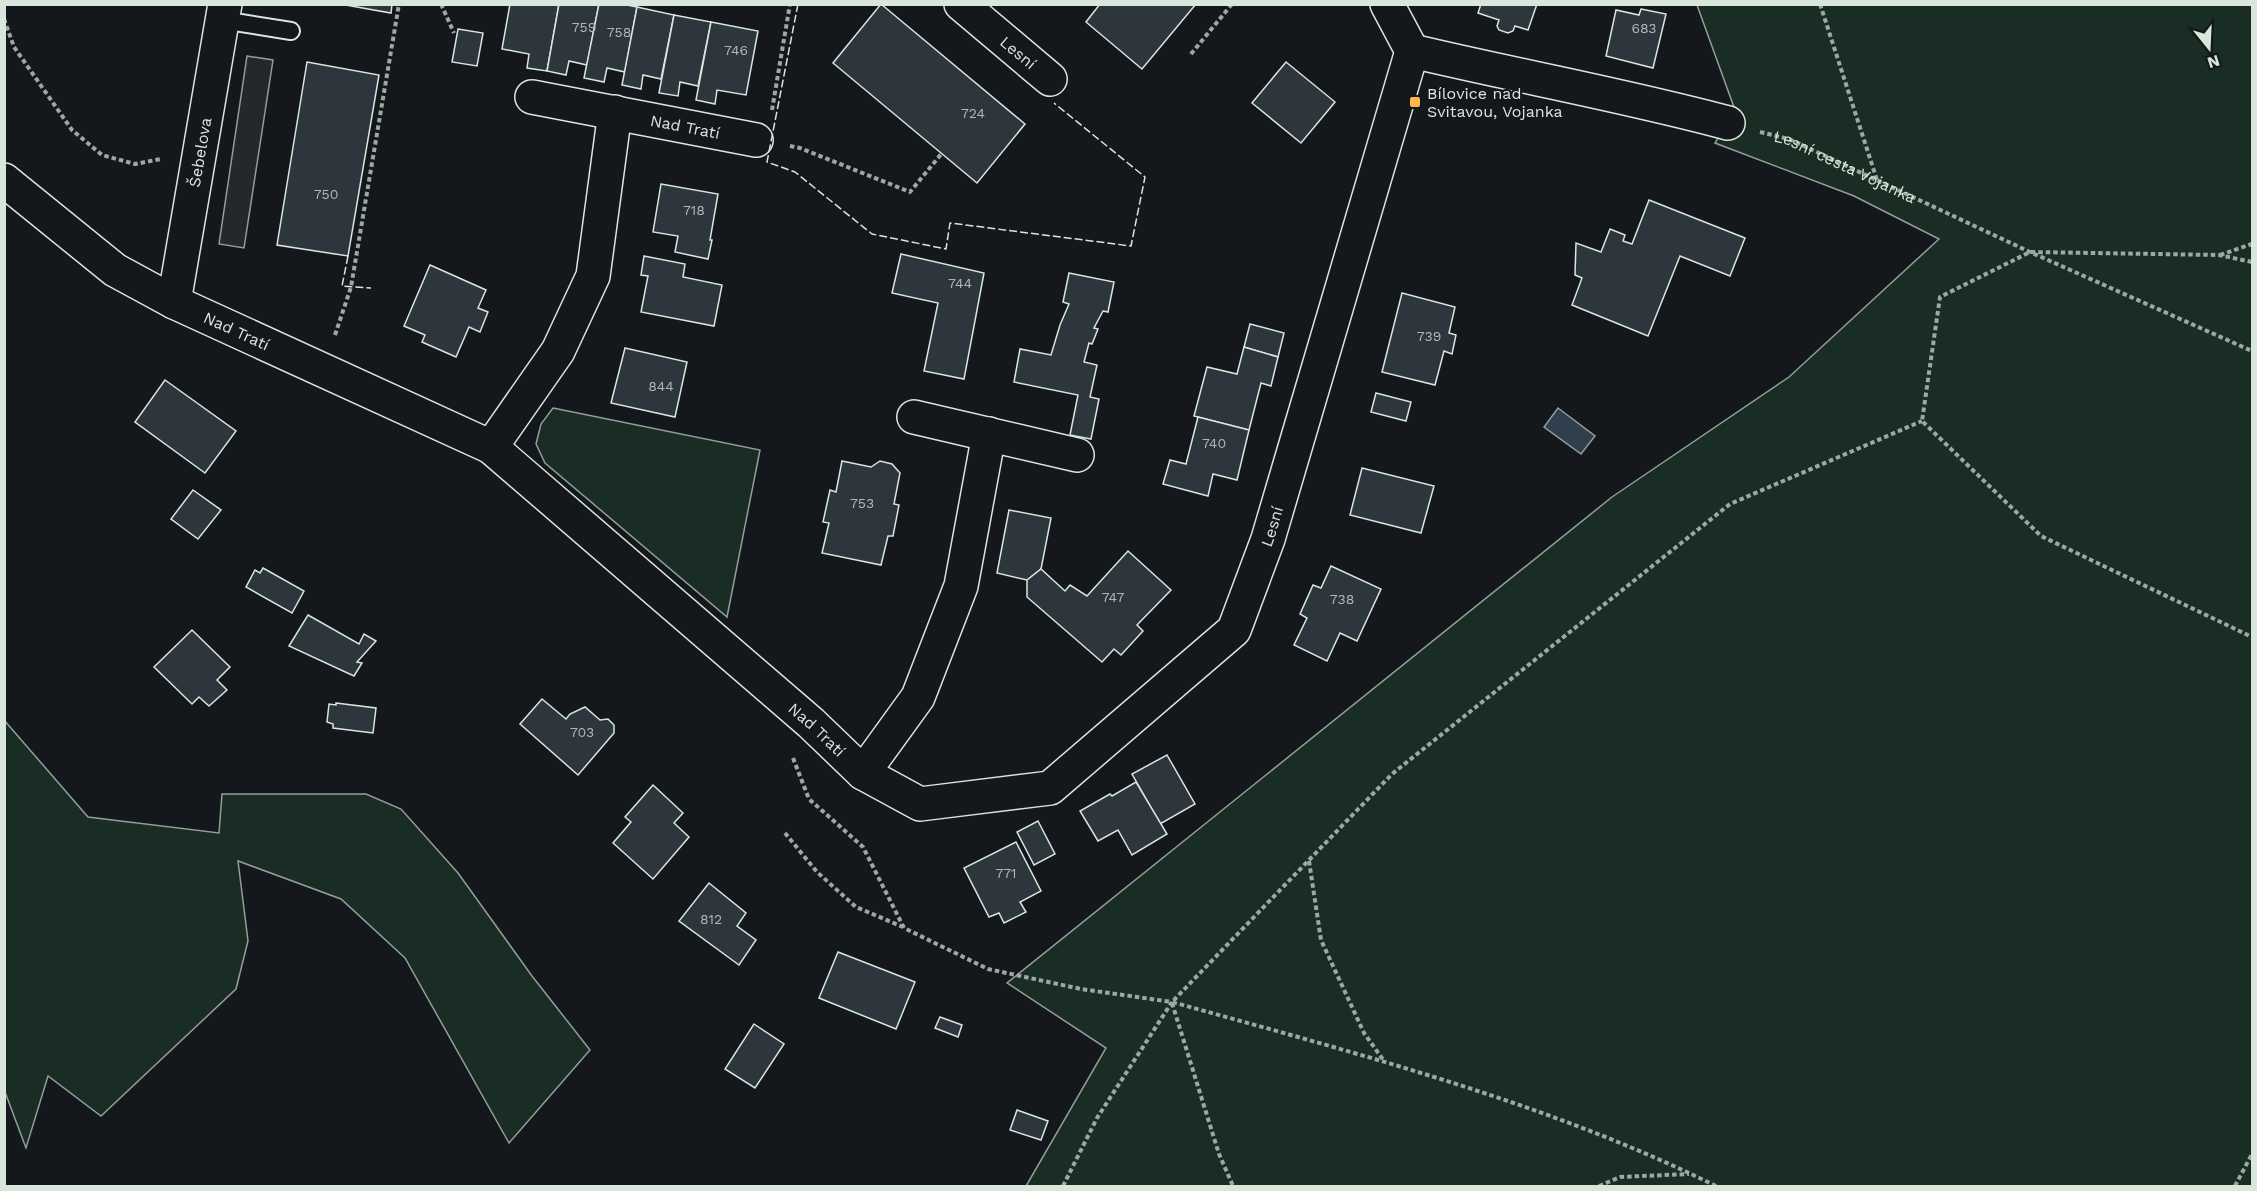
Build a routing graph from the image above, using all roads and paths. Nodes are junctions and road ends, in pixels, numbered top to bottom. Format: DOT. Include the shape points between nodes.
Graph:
graph roads {
  1 [pos="399,4"];
  2 [pos="441,4"];
  3 [pos="790,4"];
  4 [pos="961,4"];
  5 [pos="1232,4"];
  6 [pos="1387,4"];
  7 [pos="1820,4"];
  8 [pos="224,12"];
  9 [pos="996,15"];
  10 [pos="4,19"];
  11 [pos="291,31"];
  12 [pos="454,33"];
  13 [pos="1412,51"];
  14 [pos="1191,54"];
  15 [pos="1050,79"];
  16 [pos="532,97"];
  17 [pos="615,112"];
  18 [pos="1728,123"];
  19 [pos="761,140"];
  20 [pos="942,153"];
  21 [pos="160,159"];
  22 [pos="4,180"];
  23 [pos="1877,181"];
  24 [pos="2253,244"];
  25 [pos="2030,252"];
  26 [pos="2219,255"];
  27 [pos="2253,262"];
  28 [pos="174,302"];
  29 [pos="2253,351"];
  30 [pos="317,367"];
  31 [pos="914,417"];
  32 [pos="1922,421"];
  33 [pos="989,434"];
  34 [pos="491,447"];
  35 [pos="1077,454"];
  36 [pos="2253,637"];
  37 [pos="811,723"];
  38 [pos="863,773"];
  39 [pos="785,833"];
  40 [pos="1309,860"];
  41 [pos="904,928"];
  42 [pos="1172,1002"];
  43 [pos="1384,1061"];
  44 [pos="2253,1154"];
  45 [pos="1690,1173"];
  46 [pos="1063,1186"];
  47 [pos="1233,1186"];
  48 [pos="1599,1186"];
  49 [pos="1716,1186"];
  50 [pos="2235,1186"];
  1 -- 30 [label="path" via="349,297 337,332"];
  2 -- 12 [label="path"];
  3 -- 19 [label="path"];
  4 -- 9 [label="street, Lesní"];
  5 -- 14 [label="path"];
  6 -- 13 [label="street"];
  7 -- 23 [label="path"];
  8 -- 11 [label="lane"];
  8 -- 28 [label="street, Šebelova"];
  9 -- 15 [label="street, Lesní"];
  10 -- 21 [label="path" via="14,47 72,130 102,155 135,164"];
  13 -- 18 [label="street" via="1668,106"];
  13 -- 38 [label="street, Lesní" via="1268,539 1234,630 1050,788 920,804"];
  16 -- 17 [label="street, Nad Tratí"];
  17 -- 19 [label="street, Nad Tratí"];
  17 -- 34 [label="street" via="594,276 558,351"];
  18 -- 23 [label="path, Lesní cesta Vojanka" via="1789,139"];
  19 -- 20 [label="path" via="800,148 910,192"];
  22 -- 28 [label="street, Nad Tratí" via="115,270"];
  23 -- 25 [label="path, Lesní cesta Vojanka"];
  24 -- 26 [label="path"];
  25 -- 26 [label="path"];
  25 -- 29 [label="path, Lesní cesta Vojanka"];
  25 -- 32 [label="path" via="1940,297"];
  26 -- 27 [label="path"];
  28 -- 30 [label="street, Nad Tratí"];
  30 -- 34 [label="street, Nad Tratí"];
  31 -- 33 [label="street"];
  32 -- 36 [label="path" via="2041,536"];
  32 -- 40 [label="path" via="1730,504 1392,774"];
  33 -- 35 [label="street"];
  33 -- 38 [label="street" via="961,586 918,697"];
  34 -- 37 [label="street, Nad Tratí"];
  37 -- 38 [label="street, Nad Tratí"];
  37 -- 41 [label="path" via="790,752 810,799 863,846"];
  39 -- 41 [label="path" via="817,872 856,907"];
  40 -- 42 [label="path"];
  40 -- 43 [label="path" via="1321,940 1364,1033"];
  41 -- 42 [label="path" via="988,969 1082,989"];
  42 -- 43 [label="path"];
  42 -- 46 [label="path" via="1097,1118"];
  42 -- 47 [label="path" via="1219,1154"];
  43 -- 45 [label="path" via="1593,1131"];
  44 -- 50 [label="path"];
  45 -- 48 [label="path" via="1620,1177"];
  45 -- 49 [label="path"];
}
